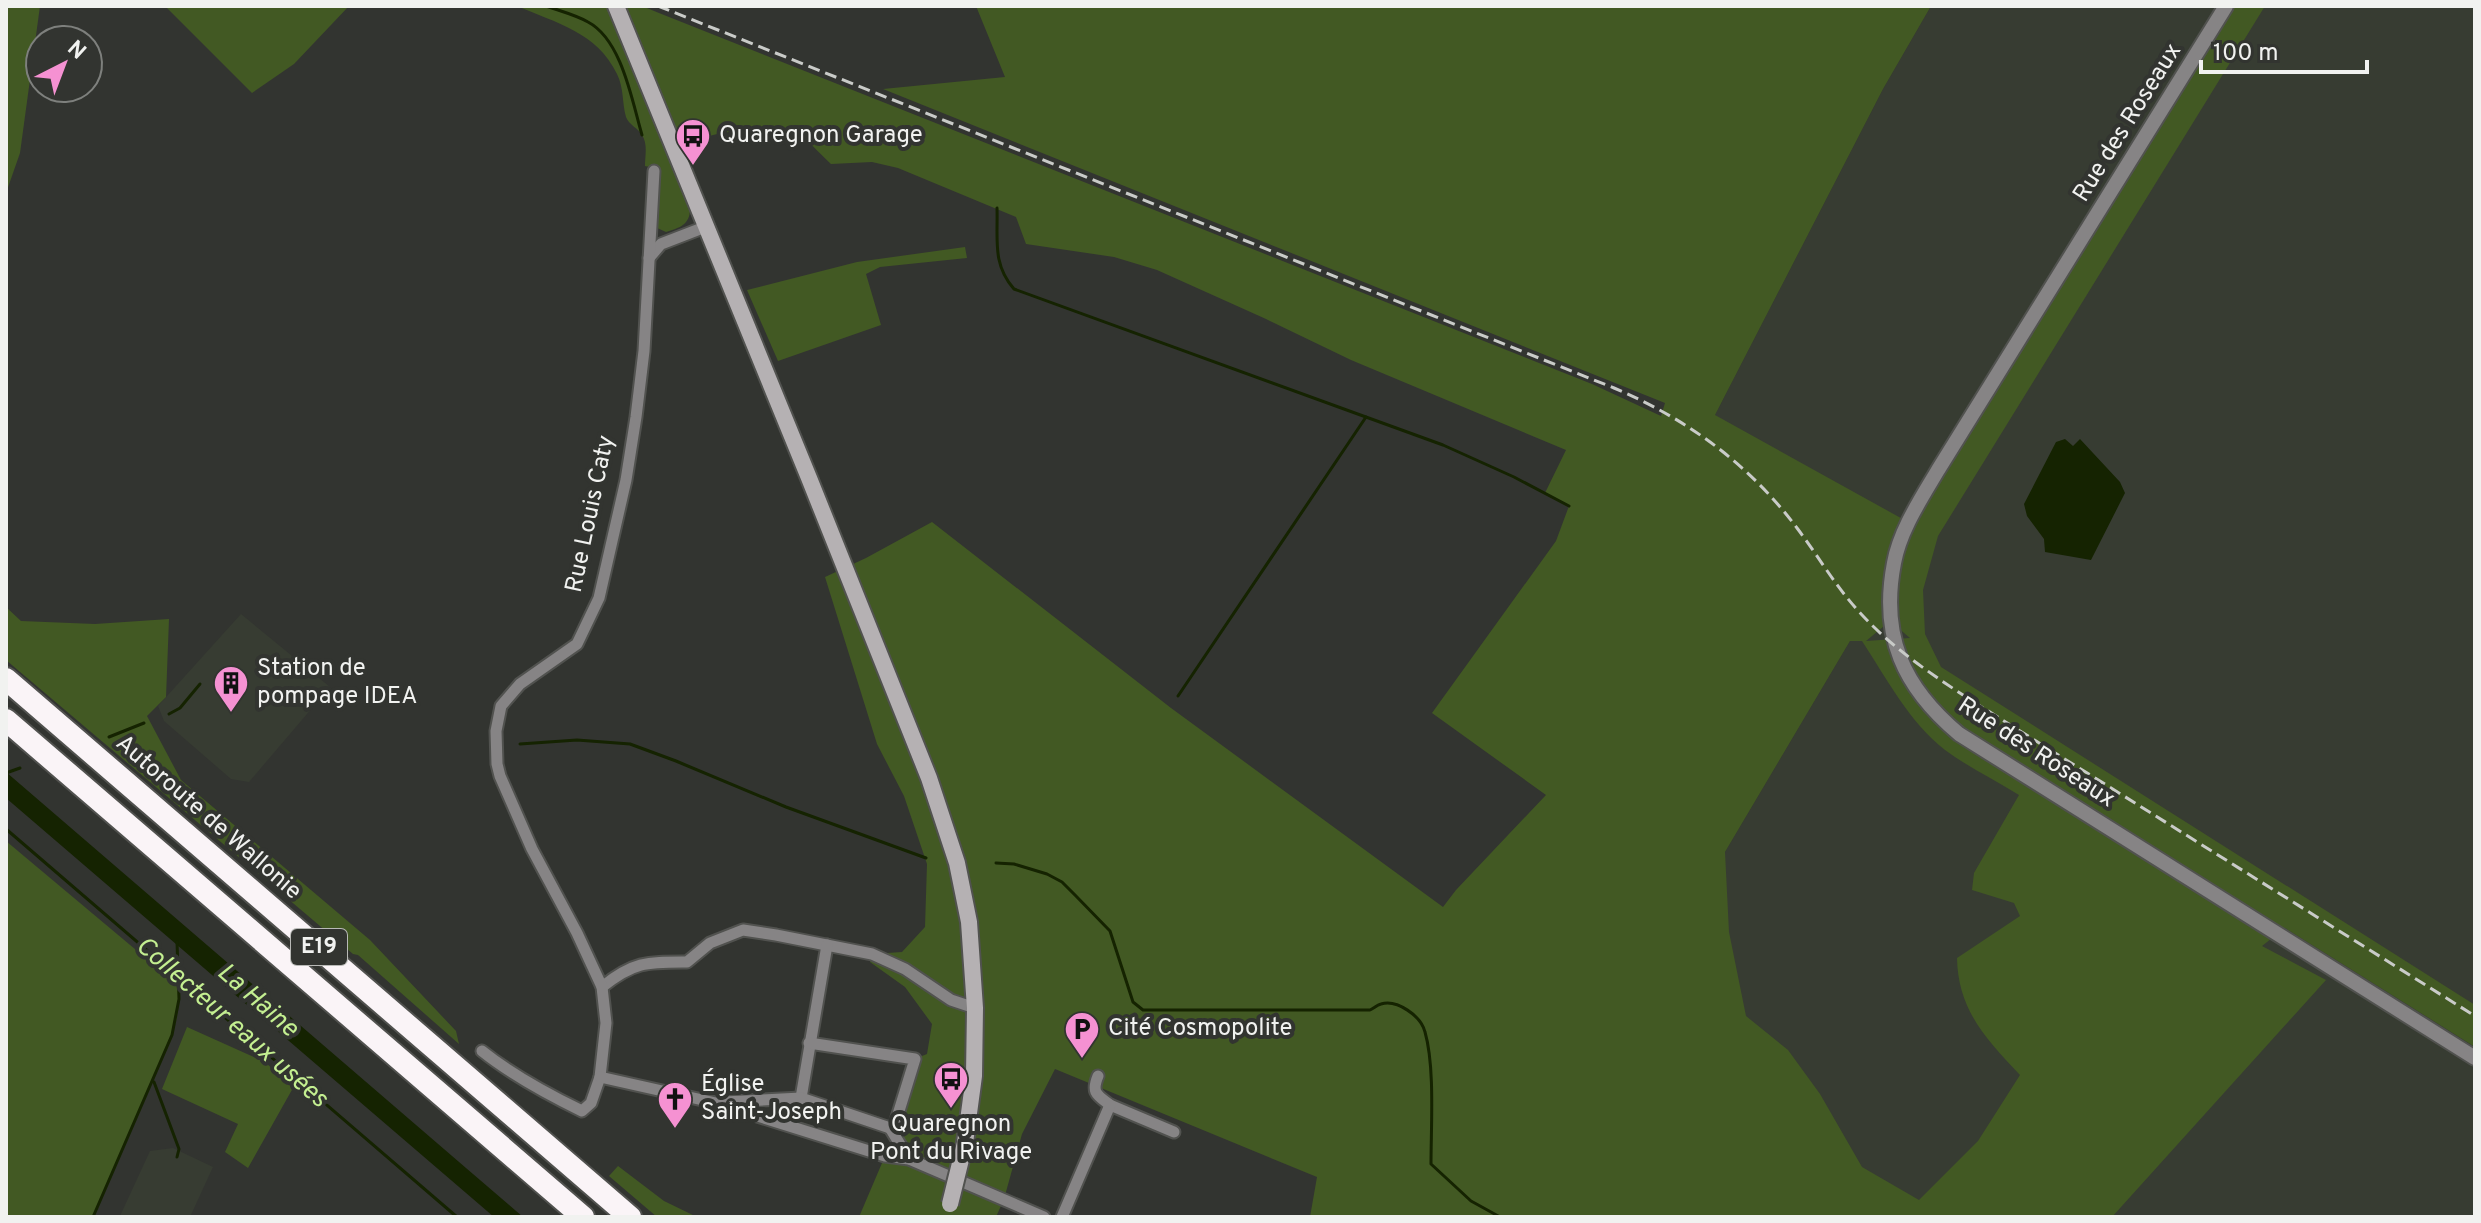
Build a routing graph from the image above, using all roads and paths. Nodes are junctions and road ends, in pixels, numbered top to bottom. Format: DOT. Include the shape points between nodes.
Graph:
graph roads {
  1 [pos="616,6"];
  2 [pos="2226,6"];
  3 [pos="654,171"];
  4 [pos="705,227"];
  5 [pos="649,258"];
  6 [pos="6,679"];
  7 [pos="6,720"];
  8 [pos="827,945"];
  9 [pos="602,987"];
  10 [pos="975,1008"];
  11 [pos="809,1043"];
  12 [pos="482,1051"];
  13 [pos="2475,1058"];
  14 [pos="1098,1076"];
  15 [pos="600,1077"];
  16 [pos="801,1098"];
  17 [pos="716,1103"];
  18 [pos="1110,1105"];
  19 [pos="892,1126"];
  20 [pos="1174,1132"];
  21 [pos="909,1159"];
  22 [pos="948,1211"];
  23 [pos="583,1217"];
  24 [pos="630,1217"];
  25 [pos="1044,1217"];
  26 [pos="1062,1217"];
  1 -- 4 [label="main road"];
  2 -- 13 [label="street, Rue des Roseaux" via="1915,511 1894,561 1894,646 1923,699 1959,734"];
  3 -- 5 [label="street, Rue Louis Caty"];
  4 -- 5 [label="street" via="661,244"];
  4 -- 10 [label="main road" via="929,778 957,863 969,922"];
  5 -- 9 [label="street, Rue Louis Caty" via="636,417 599,598 577,644 505,698 496,731 500,776"];
  6 -- 24 [label="highway, Autoroute de Wallonie / E19"];
  7 -- 23 [label="highway, E19"];
  8 -- 9 [label="street" via="743,930 710,943 687,962 645,962"];
  8 -- 10 [label="street" via="872,954 951,1000"];
  8 -- 11 [label="street"];
  9 -- 15 [label="street, Rue Louis Caty" via="606,1023"];
  10 -- 22 [label="main road, bridge" via="974,1076"];
  11 -- 16 [label="street"];
  11 -- 19 [label="street" via="915,1059"];
  12 -- 15 [label="street, Rue Louis Caty" via="582,1111 591,1103"];
  14 -- 18 [label="street" via="1095,1092"];
  15 -- 17 [label="street"];
  16 -- 17 [label="street"];
  16 -- 19 [label="street"];
  17 -- 21 [label="street"];
  18 -- 20 [label="street"];
  18 -- 26 [label="street"];
  19 -- 21 [label="street"];
  21 -- 25 [label="street"];
}
